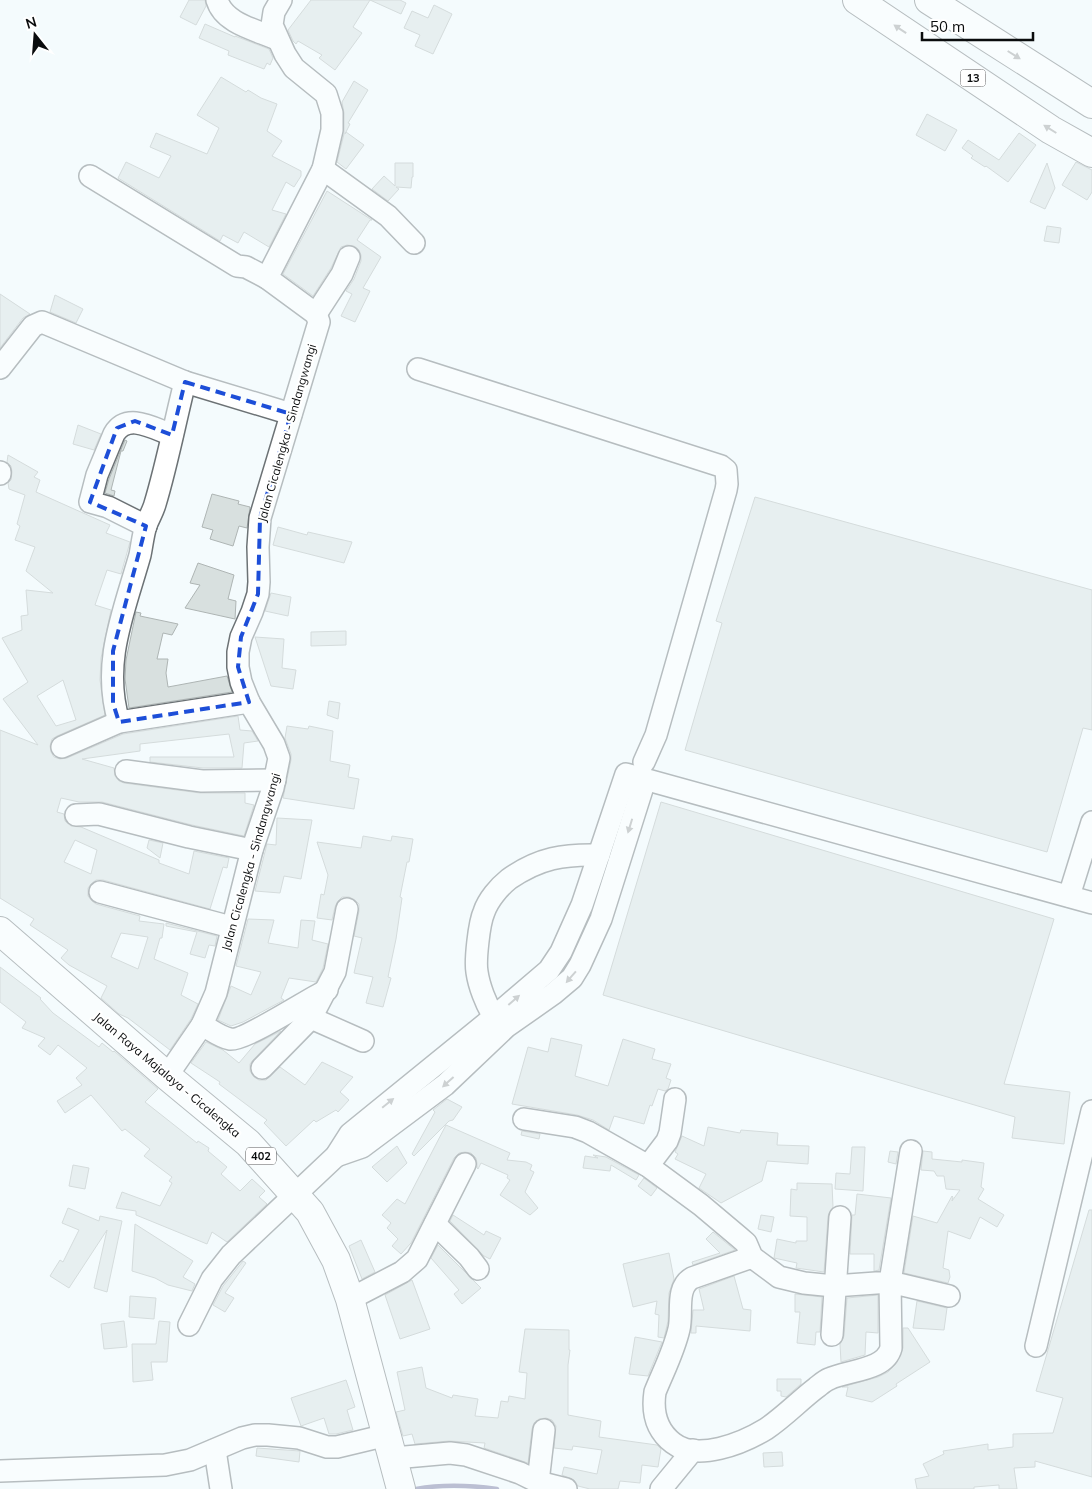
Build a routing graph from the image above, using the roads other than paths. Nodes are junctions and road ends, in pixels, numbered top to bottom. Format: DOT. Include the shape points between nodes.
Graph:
graph roads {
  1 [pos="217,0"];
  2 [pos="281,0"];
  3 [pos="857,0"];
  4 [pos="929,0"];
  5 [pos="277,39"];
  6 [pos="1092,104"];
  7 [pos="1092,153"];
  8 [pos="323,169"];
  9 [pos="90,176"];
  10 [pos="414,243"];
  11 [pos="349,257"];
  12 [pos="267,278"];
  13 [pos="316,314"];
  14 [pos="0,368"];
  15 [pos="418,370"];
  16 [pos="185,382"];
  17 [pos="291,414"];
  18 [pos="172,435"];
  19 [pos="146,526"];
  20 [pos="249,702"];
  21 [pos="119,722"];
  22 [pos="62,747"];
  23 [pos="126,771"];
  24 [pos="638,772"];
  25 [pos="275,780"];
  26 [pos="76,815"];
  27 [pos="1092,822"];
  28 [pos="252,850"];
  29 [pos="599,855"];
  30 [pos="100,892"];
  31 [pos="1070,896"];
  32 [pos="1092,903"];
  33 [pos="347,909"];
  34 [pos="231,928"];
  35 [pos="0,931"];
  36 [pos="326,990"];
  37 [pos="311,1018"];
  38 [pos="500,1022"];
  39 [pos="202,1025"];
  40 [pos="363,1041"];
  41 [pos="262,1068"];
  42 [pos="167,1076"];
  43 [pos="675,1099"];
  44 [pos="1092,1111"];
  45 [pos="524,1119"];
  46 [pos="911,1151"];
  47 [pos="465,1164"];
  48 [pos="648,1166"];
  49 [pos="294,1195"];
  50 [pos="840,1217"];
  51 [pos="435,1224"];
  52 [pos="752,1257"];
  53 [pos="478,1269"];
  54 [pos="890,1282"];
  55 [pos="834,1286"];
  56 [pos="949,1296"];
  57 [pos="350,1300"];
  58 [pos="189,1324"];
  59 [pos="832,1335"];
  60 [pos="1036,1346"];
  61 [pos="544,1430"];
  62 [pos="693,1450"];
  63 [pos="217,1458"];
  64 [pos="394,1462"];
  65 [pos="0,1471"];
  66 [pos="538,1482"];
  67 [pos="668,1487"];
  68 [pos="221,1489"];
  69 [pos="566,1489"];
  1 -- 5 [label="street" via="219,7 234,21"];
  2 -- 5 [label="street" via="272,20"];
  7 -- 3 [label="main road, 13, one-way" via="1051,130"];
  4 -- 6 [label="main road, one-way"];
  5 -- 8 [label="street" via="294,68 326,94 329,101 332,130"];
  8 -- 10 [label="street" via="388,216"];
  8 -- 12 [label="street"];
  9 -- 12 [label="street" via="237,266"];
  11 -- 13 [label="street"];
  12 -- 13 [label="street"];
  13 -- 17 [label="street, Jalan Cicalengka - Sindangwangi" via="319,327"];
  14 -- 16 [label="street" via="33,326 42,322"];
  15 -- 24 [label="street" via="726,470 728,484 656,735"];
  16 -- 17 [label="street"];
  16 -- 18 [label="street"];
  17 -- 20 [label="street, Jalan Cicalengka - Sindangwangi" via="260,518 258,594 238,652 241,682"];
  18 -- 19 [label="street" via="155,506"];
  18 -- 19 [label="street" via="135,421 117,428 90,502"];
  19 -- 21 [label="street" via="114,651 113,703"];
  20 -- 21 [label="street"];
  20 -- 25 [label="street, Jalan Cicalengka - Sindangwangi" via="278,752"];
  21 -- 22 [label="street"];
  23 -- 25 [label="street" via="202,781"];
  24 -- 29 [label="street"];
  24 -- 31 [label="street"];
  24 -- 38 [label="street, one-way" via="601,919 580,965 572,978 553,994"];
  25 -- 28 [label="street, Jalan Cicalengka - Sindangwangi"];
  26 -- 28 [label="street" via="99,814"];
  27 -- 31 [label="street"];
  28 -- 34 [label="street, Jalan Cicalengka - Sindangwangi"];
  38 -- 29 [label="street, one-way" via="561,952"];
  29 -- 38 [label="street" via="573,854 550,858 508,880 493,895 483,913 477,972"];
  30 -- 34 [label="street"];
  31 -- 32 [label="street"];
  33 -- 36 [label="street" via="335,972"];
  34 -- 39 [label="street, Jalan Cicalengka - Sindangwangi" via="216,993"];
  35 -- 42 [label="main road, Jalan Raya Majalaya - Cicalengka / 402"];
  36 -- 37 [label="street"];
  36 -- 39 [label="street" via="265,1026 235,1039 228,1039"];
  37 -- 40 [label="street"];
  37 -- 41 [label="street"];
  38 -- 49 [label="street" via="350,1134 336,1156"];
  39 -- 42 [label="street, Jalan Cicalengka - Sindangwangi"];
  42 -- 49 [label="main road, Jalan Raya Majalaya - Cicalengka / 402" via="248,1143"];
  43 -- 48 [label="street" via="667,1141"];
  44 -- 60 [label="street"];
  45 -- 48 [label="street" via="575,1127"];
  46 -- 54 [label="street"];
  47 -- 51 [label="street"];
  48 -- 52 [label="street" via="746,1243"];
  49 -- 57 [label="main road, Jalan Raya Majalaya - Cicalengka / 402" via="310,1212 321,1231 336,1260"];
  49 -- 58 [label="street" via="231,1255 212,1280"];
  50 -- 55 [label="street"];
  51 -- 53 [label="street" via="470,1257"];
  51 -- 57 [label="street" via="410,1267"];
  52 -- 55 [label="street" via="778,1277"];
  52 -- 62 [label="street" via="692,1278 684,1286 680,1328 654,1401 655,1416 665,1436 678,1446"];
  54 -- 55 [label="street"];
  54 -- 56 [label="street"];
  54 -- 62 [label="street" via="891,1348 878,1364 828,1379 766,1428 745,1440 706,1451"];
  55 -- 59 [label="street"];
  57 -- 64 [label="main road, Jalan Raya Majalaya - Cicalengka / 402"];
  61 -- 66 [label="street"];
  62 -- 67 [label="street"];
  63 -- 64 [label="street" via="242,1438 268,1434 298,1438"];
  63 -- 65 [label="street" via="165,1465"];
  63 -- 68 [label="street"];
  64 -- 66 [label="street" via="450,1453 466,1455"];
  66 -- 69 [label="street"];
}
